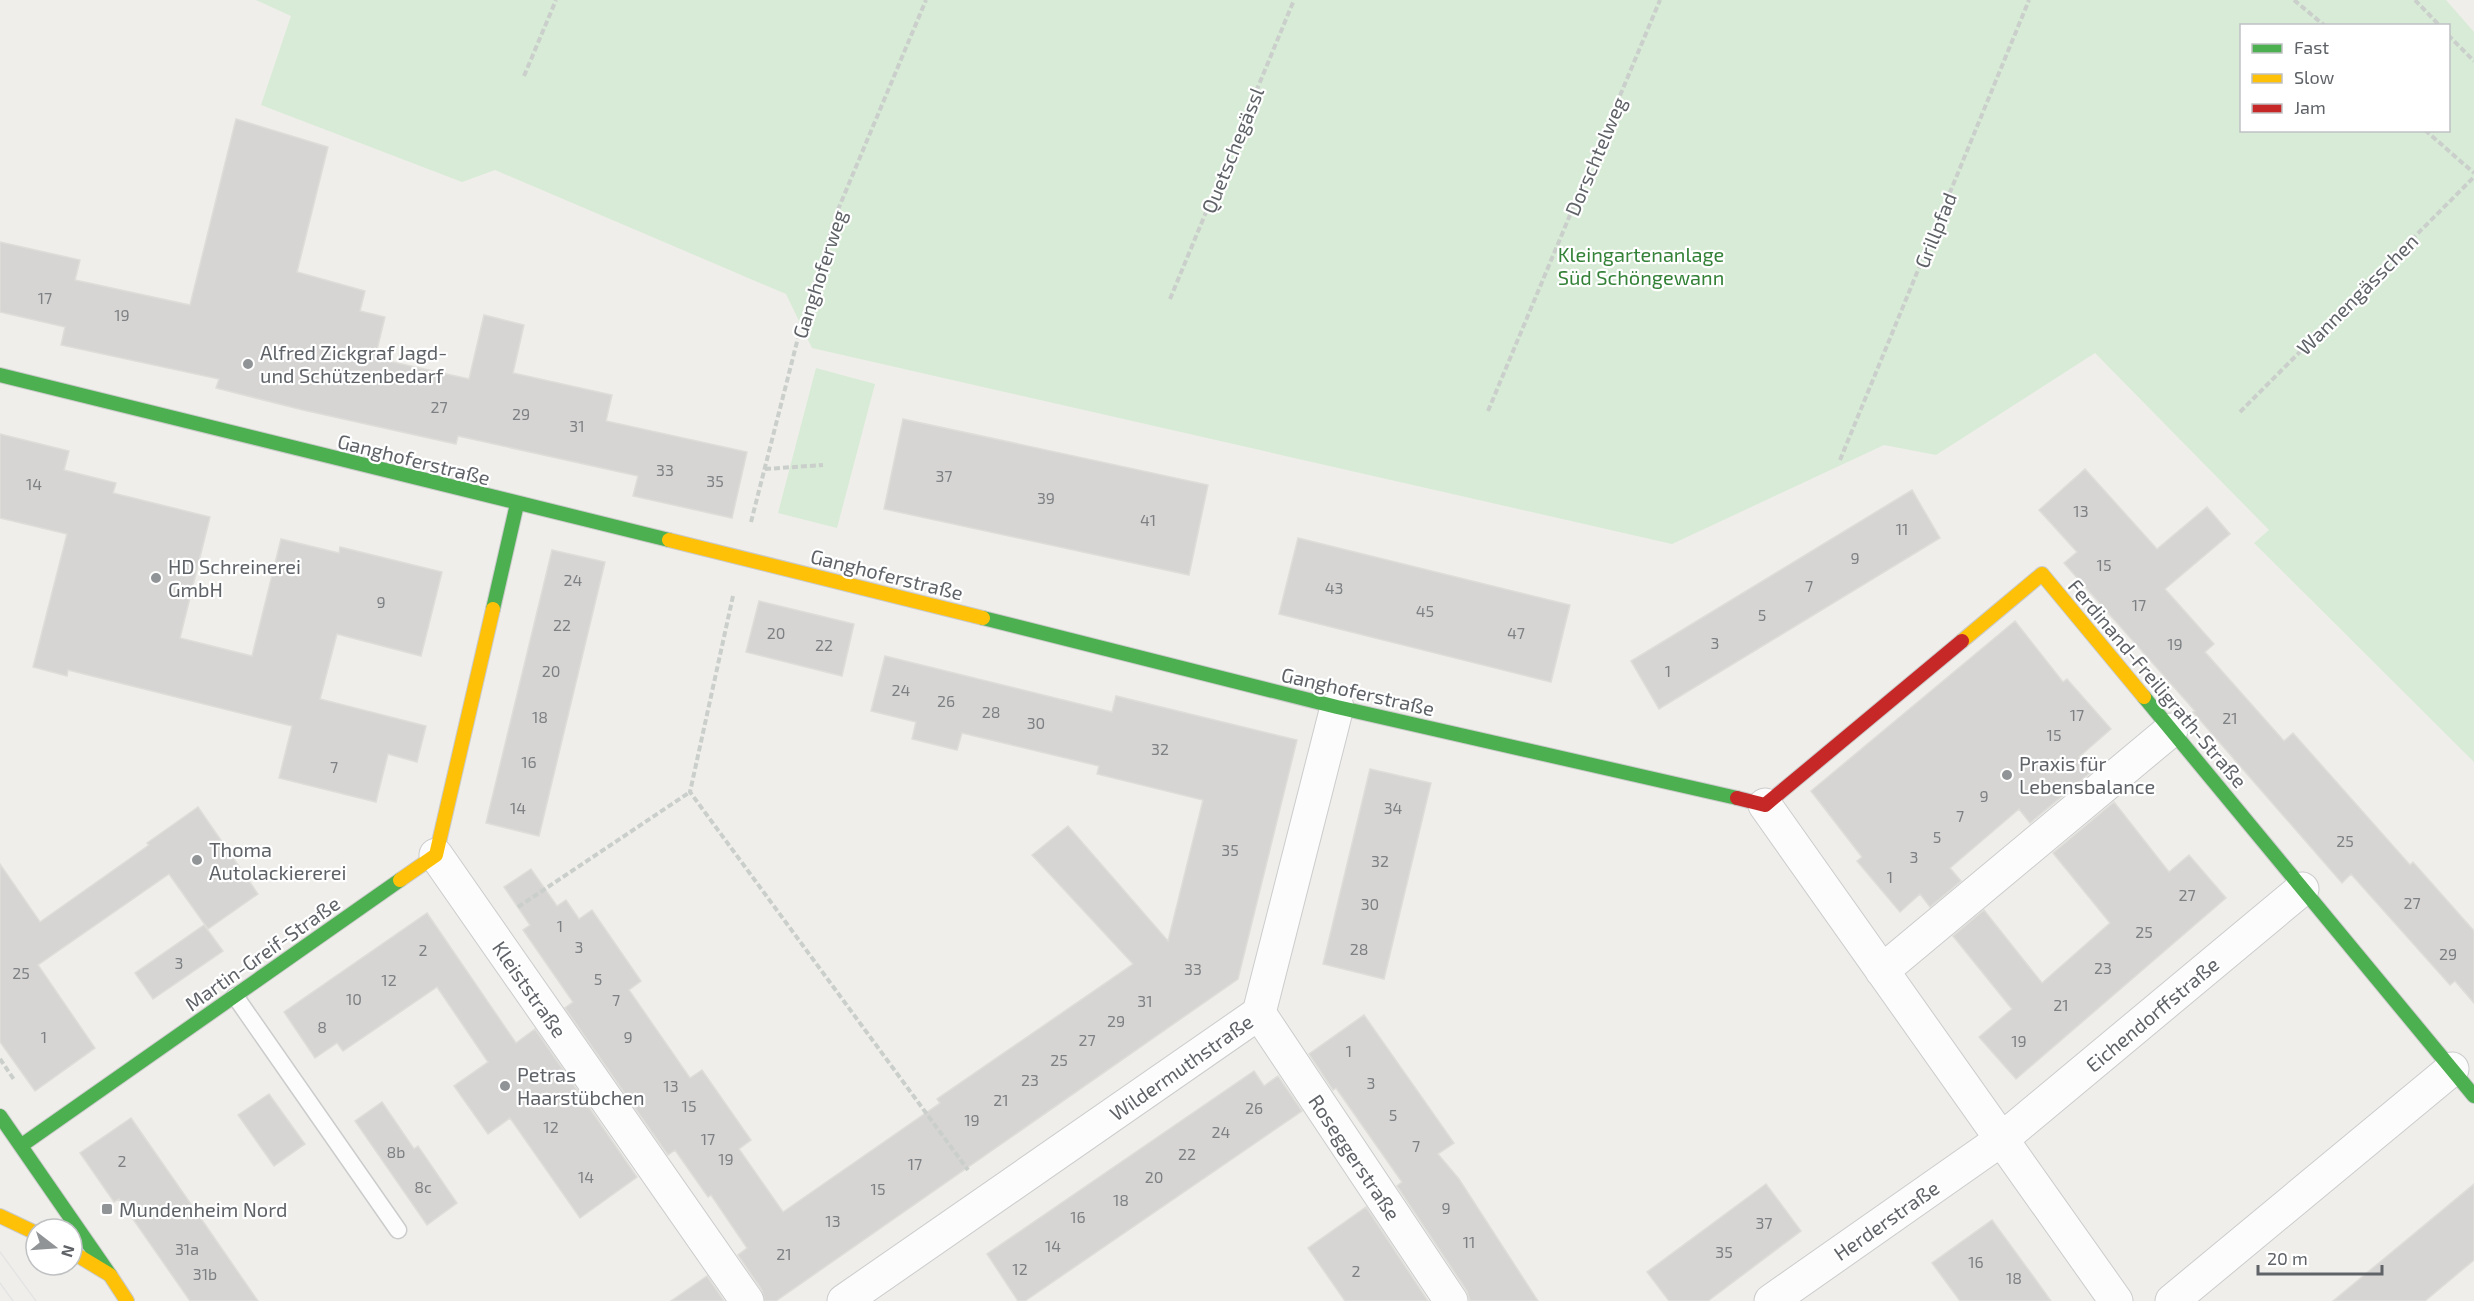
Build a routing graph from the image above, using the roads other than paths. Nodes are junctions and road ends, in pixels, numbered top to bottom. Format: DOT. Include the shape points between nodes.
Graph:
graph roads {
  1 [pos="0,375"];
  2 [pos="517,504"];
  3 [pos="1336,707"];
  4 [pos="2171,730"];
  5 [pos="1765,805"];
  6 [pos="436,855"];
  7 [pos="2302,889"];
  8 [pos="1882,971"];
  9 [pos="235,996"];
  10 [pos="1259,1013"];
  11 [pos="2452,1069"];
  12 [pos="2474,1095"];
  13 [pos="0,1116"];
  14 [pos="2002,1140"];
  15 [pos="22,1145"];
  16 [pos="0,1216"];
  17 [pos="24,1227"];
  18 [pos="398,1230"];
  19 [pos="84,1259"];
  20 [pos="110,1275"];
  21 [pos="127,1301"];
  22 [pos="747,1301"];
  23 [pos="844,1301"];
  24 [pos="1451,1301"];
  25 [pos="1771,1301"];
  26 [pos="2116,1301"];
  27 [pos="2172,1301"];
  1 -- 2 [label="street, Ganghoferstraße"];
  2 -- 3 [label="street, Ganghoferstraße"];
  2 -- 6 [label="street"];
  3 -- 5 [label="street, Ganghoferstraße"];
  3 -- 10 [label="street, Wildermuthstraße"];
  4 -- 5 [label="street, Ferdinand-Freiligrath-Straße" via="2042,574"];
  4 -- 7 [label="street, Ferdinand-Freiligrath-Straße"];
  4 -- 8 [label="street"];
  5 -- 8 [label="street"];
  6 -- 9 [label="street, Martin-Greif-Straße"];
  6 -- 22 [label="street, Kleiststraße"];
  7 -- 11 [label="street, Ferdinand-Freiligrath-Straße"];
  7 -- 14 [label="street, Eichendorffstraße"];
  8 -- 14 [label="street"];
  9 -- 15 [label="street, Martin-Greif-Straße"];
  9 -- 18 [label="lane"];
  10 -- 23 [label="street, Wildermuthstraße"];
  10 -- 24 [label="street, Roseggerstraße"];
  11 -- 12 [label="street, Ferdinand-Freiligrath-Straße"];
  11 -- 27 [label="street"];
  13 -- 15 [label="street"];
  14 -- 25 [label="street, Herderstraße"];
  14 -- 26 [label="street"];
  15 -- 20 [label="street"];
  16 -- 17 [label="street"];
  19 -- 20 [label="street"];
  20 -- 21 [label="street"];
}
